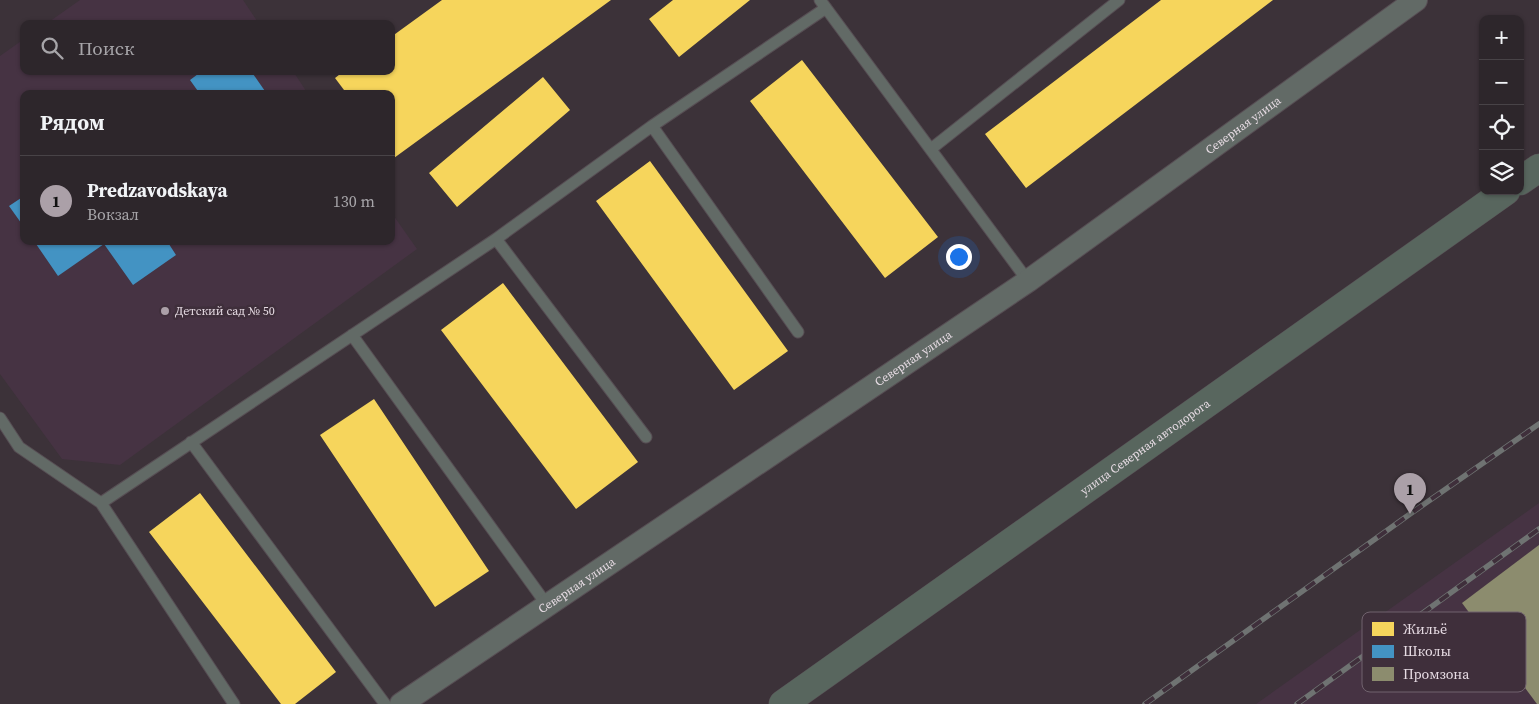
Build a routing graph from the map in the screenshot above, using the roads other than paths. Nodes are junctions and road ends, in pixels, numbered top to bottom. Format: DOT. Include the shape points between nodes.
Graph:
graph roads {
  1 [pos="1119,0"];
  2 [pos="1416,0"];
  3 [pos="823,4"];
  4 [pos="652,126"];
  5 [pos="931,149"];
  6 [pos="1539,168"];
  7 [pos="1524,178"];
  8 [pos="1500,195"];
  9 [pos="496,238"];
  10 [pos="1028,281"];
  11 [pos="798,332"];
  12 [pos="352,335"];
  13 [pos="0,418"];
  14 [pos="646,437"];
  15 [pos="191,442"];
  16 [pos="100,503"];
  17 [pos="547,605"];
  18 [pos="234,704"];
  19 [pos="385,704"];
  20 [pos="401,704"];
  21 [pos="783,704"];
  1 -- 5 [label="lane"];
  2 -- 10 [label="street, Северная улица"];
  3 -- 4 [label="lane"];
  3 -- 5 [label="lane"];
  4 -- 9 [label="lane"];
  4 -- 11 [label="lane"];
  5 -- 10 [label="lane"];
  6 -- 7 [label="main road"];
  8 -- 21 [label="main road, улица Северная автодорога"];
  9 -- 12 [label="lane"];
  9 -- 14 [label="lane"];
  10 -- 17 [label="street, Северная улица"];
  12 -- 15 [label="lane"];
  12 -- 17 [label="lane"];
  13 -- 16 [label="lane" via="19,447"];
  15 -- 16 [label="lane"];
  15 -- 19 [label="lane"];
  16 -- 18 [label="lane"];
  17 -- 20 [label="street, Северная улица"];
}
